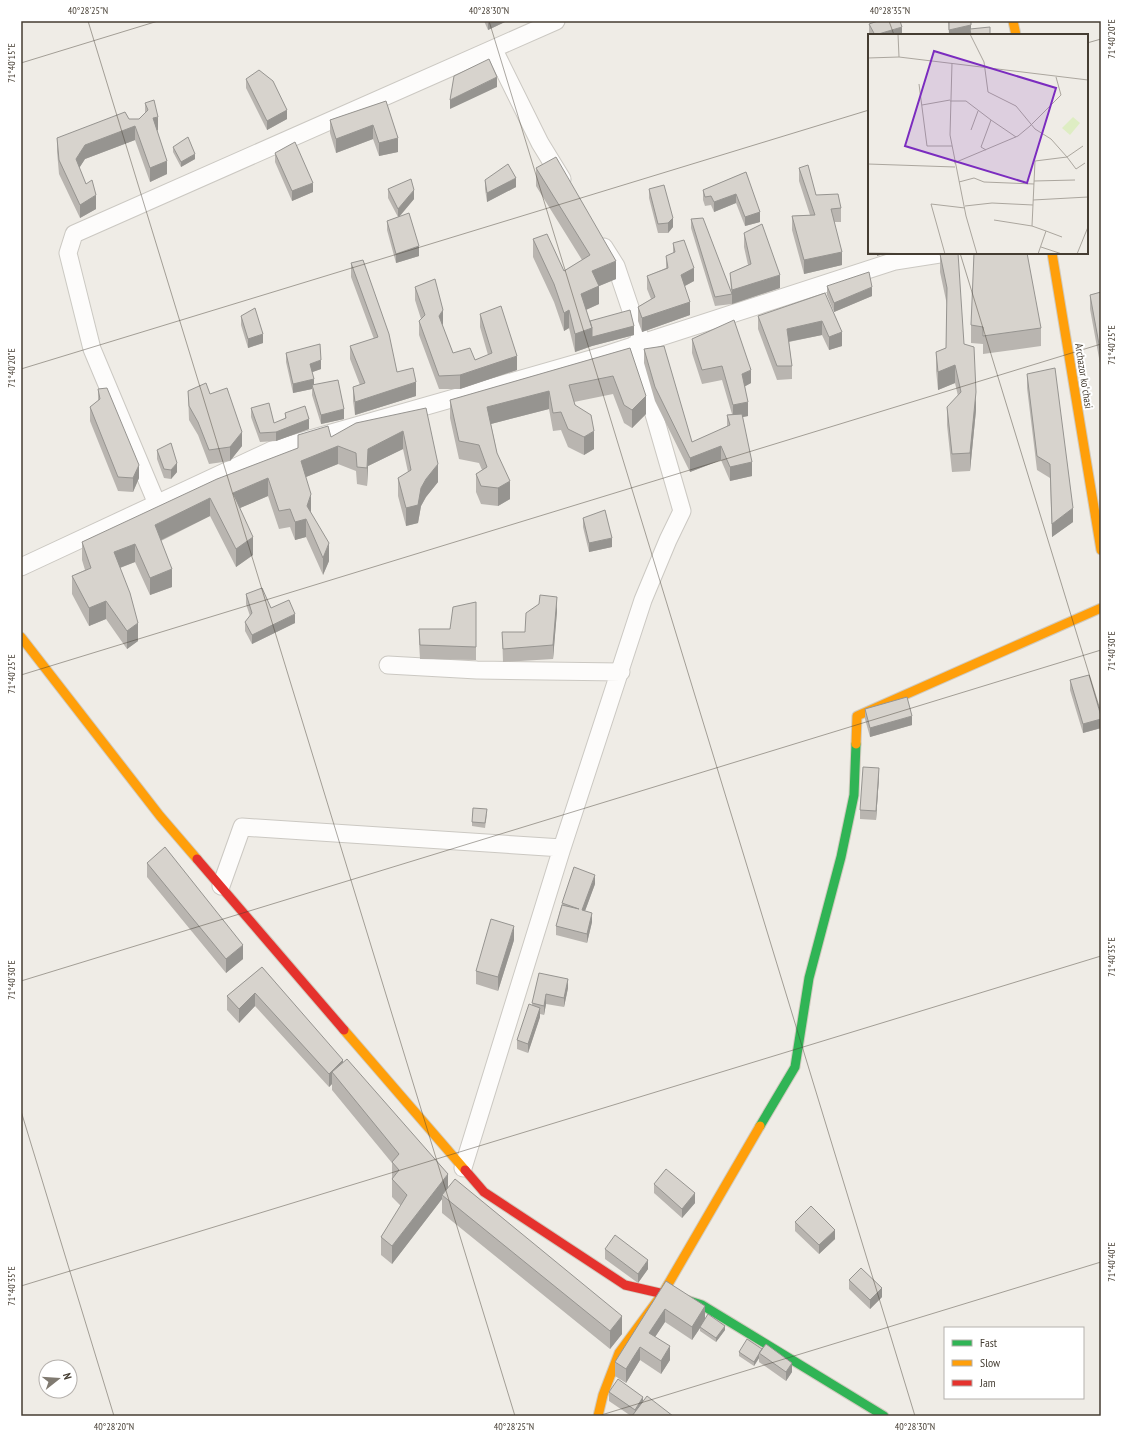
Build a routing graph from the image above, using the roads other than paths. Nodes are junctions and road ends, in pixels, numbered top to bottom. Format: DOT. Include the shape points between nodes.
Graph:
graph roads {
  1 [pos="556,21"];
  2 [pos="1013,21"];
  3 [pos="1016,34"];
  4 [pos="494,50"];
  5 [pos="572,195"];
  6 [pos="596,234"];
  7 [pos="940,254"];
  8 [pos="1052,254"];
  9 [pos="638,344"];
  10 [pos="156,504"];
  11 [pos="1101,550"];
  12 [pos="21,567"];
  13 [pos="1101,608"];
  14 [pos="21,637"];
  15 [pos="388,665"];
  16 [pos="621,672"];
  17 [pos="562,848"];
  18 [pos="221,886"];
  19 [pos="463,1168"];
  20 [pos="663,1293"];
  21 [pos="598,1416"];
  22 [pos="884,1416"];
  1 -- 4 [label="street"];
  2 -- 3 [label="street"];
  4 -- 5 [label="street" via="540,143"];
  4 -- 10 [label="street" via="74,234 68,253 92,349"];
  6 -- 9 [label="street" via="616,266"];
  7 -- 9 [label="street" via="895,261"];
  8 -- 11 [label="street, Archazor koʻchasi"];
  9 -- 10 [label="street" via="272,450"];
  9 -- 16 [label="street" via="682,511 643,600"];
  10 -- 12 [label="street"];
  13 -- 20 [label="street" via="857,716 854,795 841,857 808,978 795,1067"];
  14 -- 18 [label="street" via="160,816"];
  15 -- 16 [label="street" via="477,670"];
  16 -- 17 [label="street"];
  17 -- 18 [label="street" via="242,827"];
  17 -- 19 [label="street"];
  18 -- 19 [label="street"];
  19 -- 20 [label="street" via="484,1192 626,1285"];
  20 -- 21 [label="street" via="619,1353"];
  20 -- 22 [label="street" via="702,1305"];
}
